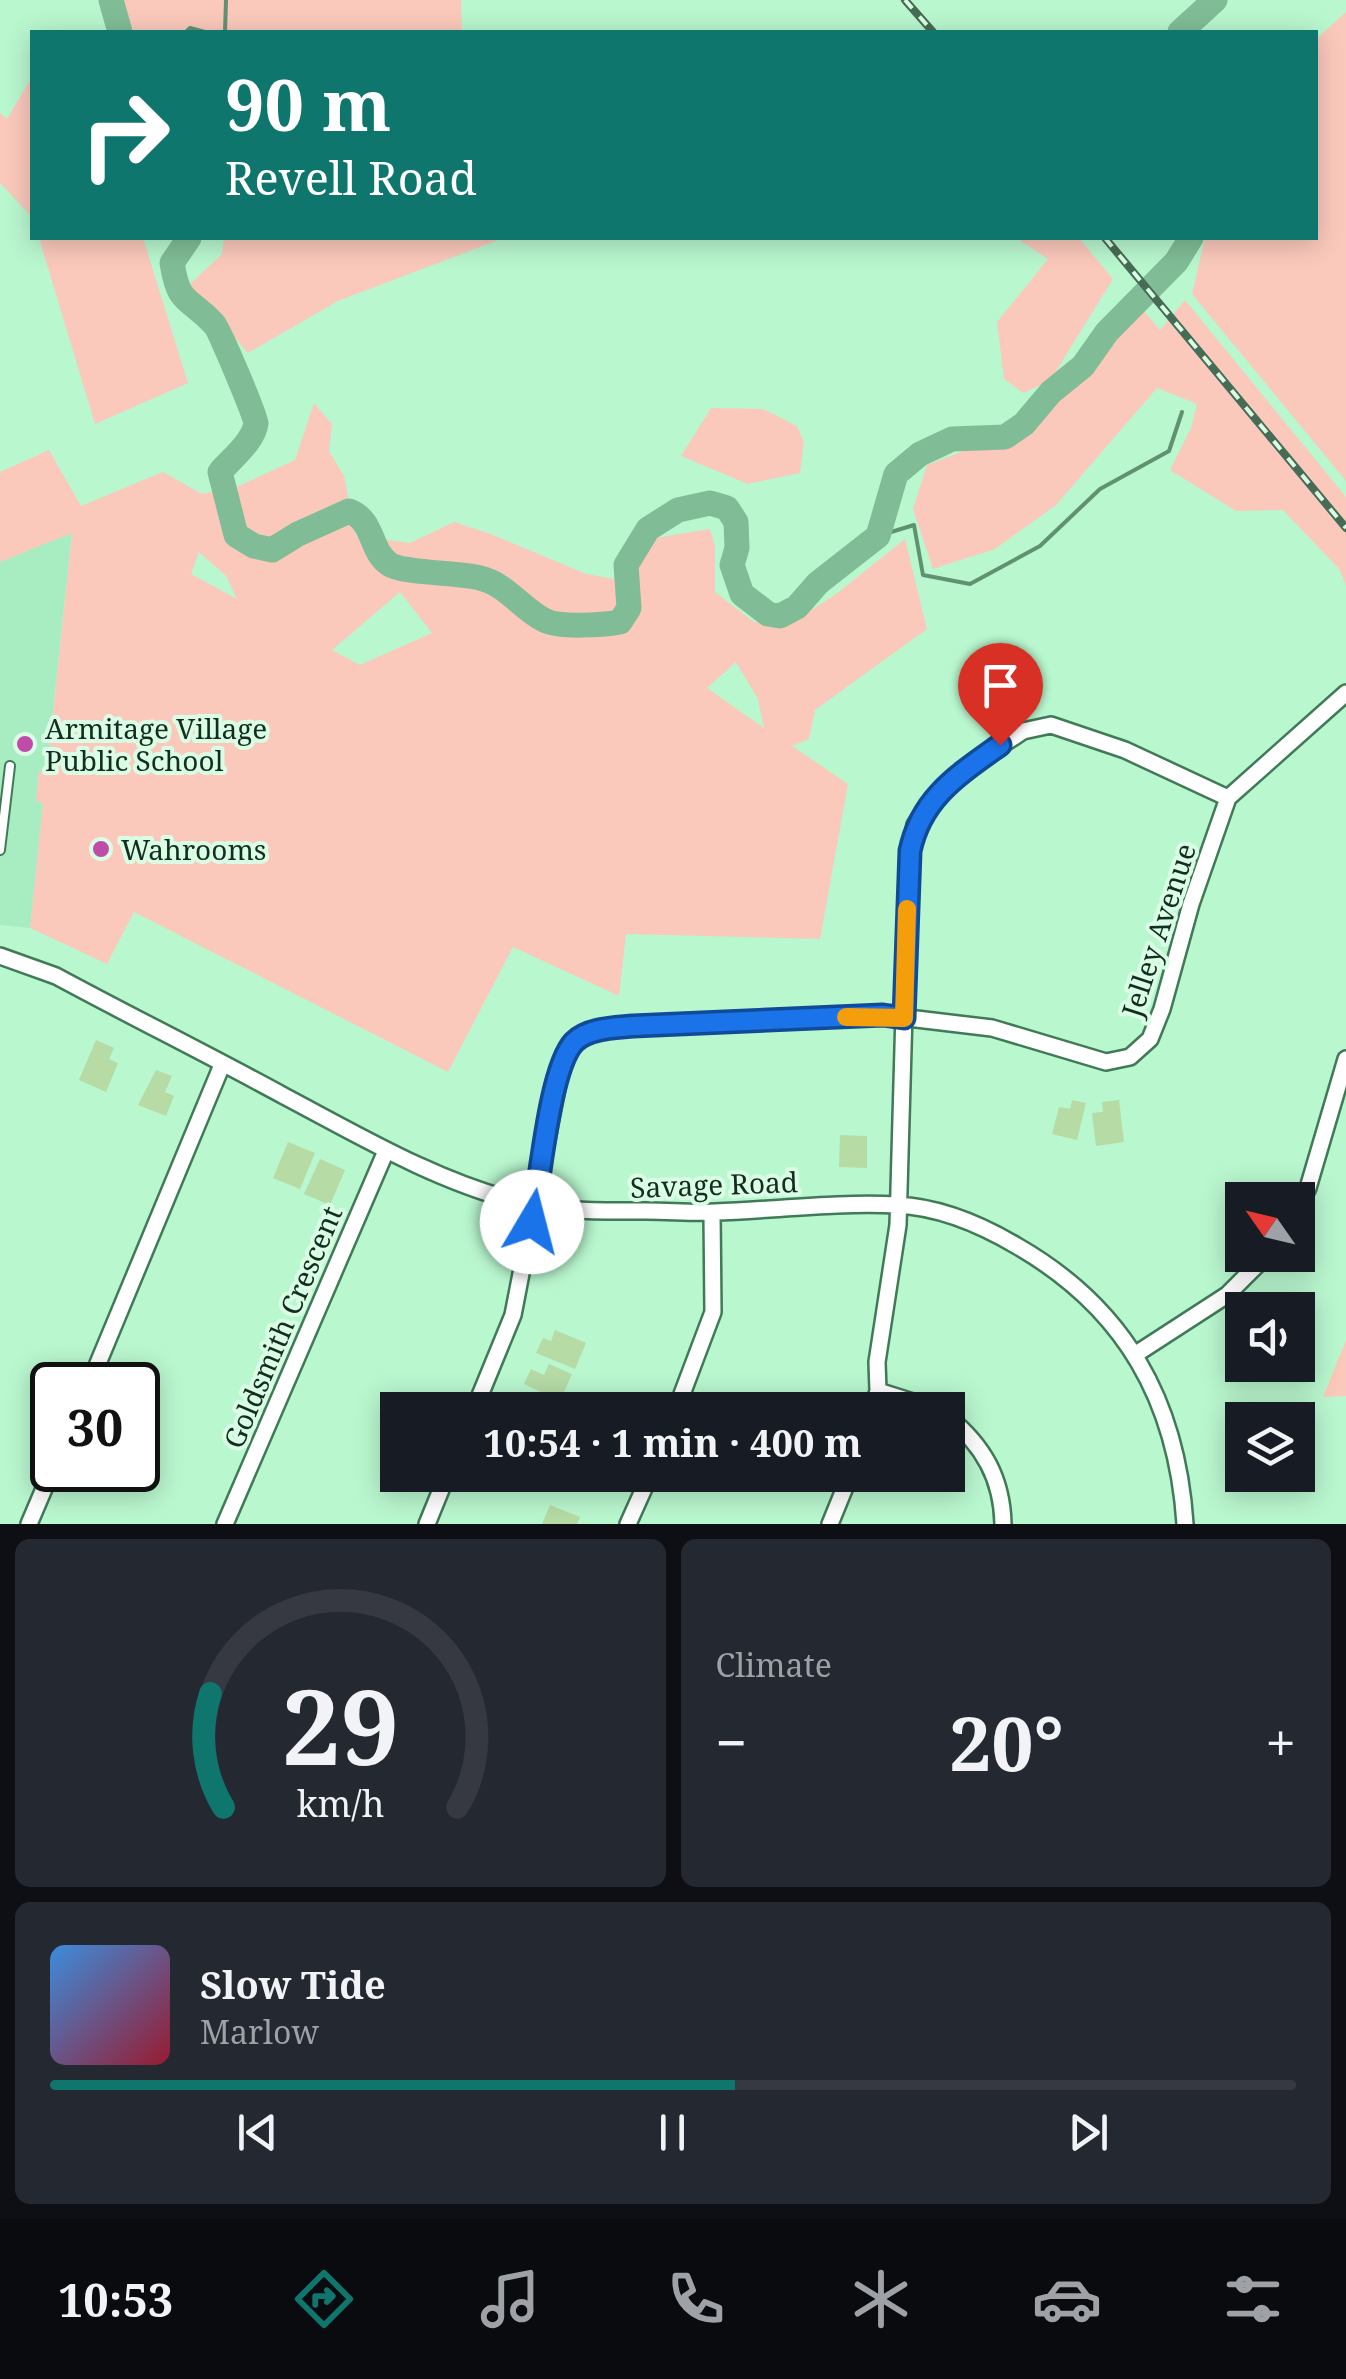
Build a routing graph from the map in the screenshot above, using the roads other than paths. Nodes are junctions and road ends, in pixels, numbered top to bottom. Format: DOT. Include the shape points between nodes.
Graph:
graph roads {
  1 [pos="1346,693"];
  2 [pos="10,766"];
  3 [pos="1228,798"];
  4 [pos="0,850"];
  5 [pos="0,956"];
  6 [pos="904,1018"];
  7 [pos="1346,1059"];
  8 [pos="222,1065"];
  9 [pos="386,1150"];
  10 [pos="1310,1182"];
  11 [pos="536,1205"];
  12 [pos="897,1205"];
  13 [pos="712,1212"];
  14 [pos="1250,1272"];
  15 [pos="1136,1354"];
  16 [pos="99,1362"];
  17 [pos="878,1390"];
  18 [pos="481,1392"];
  19 [pos="683,1392"];
  20 [pos="884,1392"];
  21 [pos="965,1433"];
  22 [pos="43,1492"];
  23 [pos="440,1492"];
  24 [pos="642,1492"];
  25 [pos="843,1492"];
  26 [pos="29,1524"];
  27 [pos="225,1524"];
  28 [pos="427,1524"];
  29 [pos="628,1524"];
  30 [pos="830,1524"];
  31 [pos="1003,1524"];
  32 [pos="1185,1524"];
  1 -- 3 [label="street, Jelley Avenue"];
  2 -- 4 [label="lane"];
  3 -- 6 [label="street, Jelley Avenue" via="1162,1009 1150,1039 1130,1057 1106,1062 992,1028"];
  3 -- 6 [label="street" via="1125,750 1051,725 1023,730 1000,745 932,799 915,825"];
  5 -- 8 [label="street, Savage Road" via="56,976"];
  6 -- 11 [label="street, Jelley Avenue" via="633,1026 576,1040 562,1062"];
  6 -- 12 [label="street"];
  7 -- 10 [label="street"];
  8 -- 9 [label="street, Savage Road"];
  8 -- 16 [label="street"];
  9 -- 11 [label="street, Savage Road"];
  9 -- 27 [label="street, Goldsmith Crescent"];
  11 -- 13 [label="street, Savage Road"];
  11 -- 18 [label="street, Jelley Avenue" via="513,1315"];
  12 -- 13 [label="street, Savage Road"];
  12 -- 15 [label="street, Savage Road" via="954,1215 1041,1260 1102,1310"];
  12 -- 17 [label="street"];
  13 -- 19 [label="street" via="712,1312"];
  14 -- 15 [label="street" via="1227,1295"];
  15 -- 32 [label="street, Savage Road" via="1172,1442"];
  17 -- 20 [label="street"];
  21 -- 31 [label="street" via="994,1470"];
  22 -- 26 [label="street"];
  23 -- 28 [label="street"];
  24 -- 29 [label="street"];
  25 -- 30 [label="street"];
}
